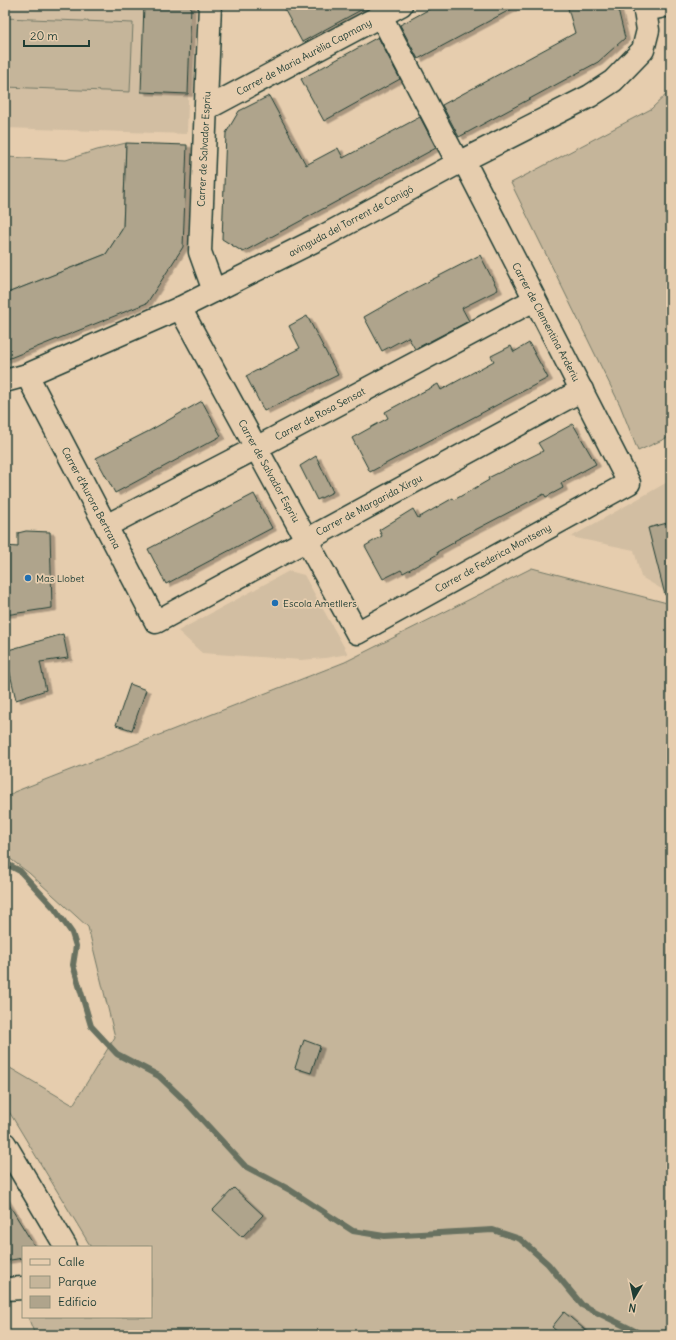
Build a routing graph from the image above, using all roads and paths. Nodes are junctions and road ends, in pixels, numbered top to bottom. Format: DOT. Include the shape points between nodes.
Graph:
graph roads {
  1 [pos="210,5"];
  2 [pos="401,5"];
  3 [pos="670,5"];
  4 [pos="644,7"];
  5 [pos="381,16"];
  6 [pos="206,109"];
  7 [pos="461,162"];
  8 [pos="214,291"];
  9 [pos="534,300"];
  10 [pos="180,308"];
  11 [pos="27,375"];
  12 [pos="5,381"];
  13 [pos="582,390"];
  14 [pos="256,448"];
  15 [pos="629,482"];
  16 [pos="106,526"];
  17 [pos="306,539"];
  18 [pos="156,622"];
  19 [pos="357,633"];
  20 [pos="5,1144"];
  21 [pos="65,1246"];
  22 [pos="22,1288"];
  23 [pos="5,1290"];
  1 -- 6 [label="street, Carrer de Salvador Espriu"];
  2 -- 5 [label="street, Carrer de Maria Aurèlia Capmany"];
  3 -- 4 [label="street"];
  4 -- 7 [label="street, avinguda del Torrent de Canigó" via="648,30 643,50 613,81 590,96"];
  5 -- 6 [label="street, Carrer de Maria Aurèlia Capmany"];
  5 -- 7 [label="street, Carrer de Clementina Arderiu"];
  6 -- 8 [label="street, Carrer de Salvador Espriu" via="200,252"];
  7 -- 8 [label="street, avinguda del Torrent de Canigó" via="322,237"];
  7 -- 9 [label="street, Carrer de Clementina Arderiu"];
  8 -- 10 [label="street, avinguda del Torrent de Canigó"];
  9 -- 13 [label="street, Carrer de Clementina Arderiu"];
  9 -- 14 [label="street, Carrer de Rosa Sensat"];
  10 -- 11 [label="street, avinguda del Torrent de Canigó"];
  10 -- 14 [label="street, Carrer de Salvador Espriu"];
  11 -- 12 [label="street, avinguda del Torrent de Canigó"];
  11 -- 16 [label="street, Carrer d'Aurora Bertrana"];
  13 -- 15 [label="street, Carrer de Clementina Arderiu"];
  13 -- 17 [label="street, Carrer de Margarida Xirgu"];
  14 -- 16 [label="street, Carrer de Rosa Sensat"];
  14 -- 17 [label="street, Carrer de Salvador Espriu"];
  15 -- 19 [label="street, Carrer de Federica Montseny"];
  16 -- 18 [label="street, Carrer d'Aurora Bertrana"];
  17 -- 18 [label="street, Carrer de Margarida Xirgu"];
  17 -- 19 [label="street, Carrer de Salvador Espriu"];
  20 -- 21 [label="street"];
  22 -- 23 [label="street"];
}
